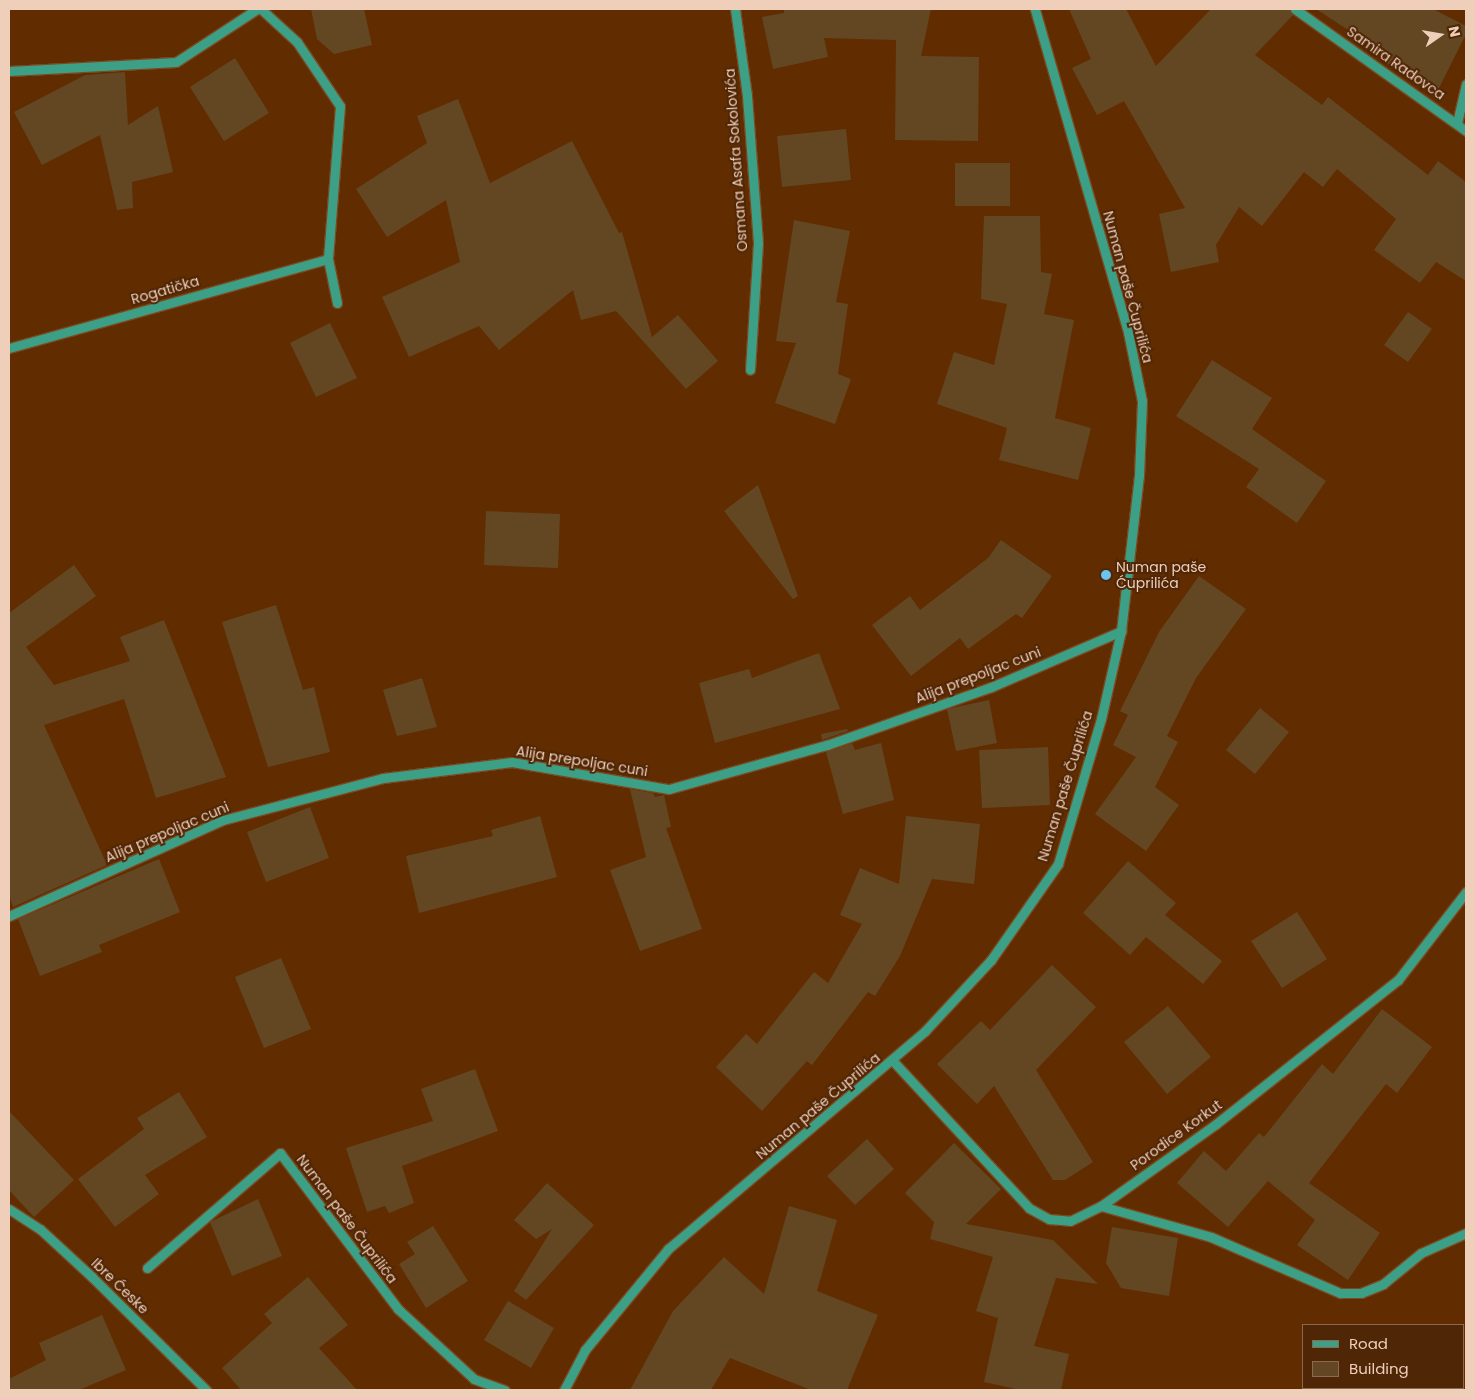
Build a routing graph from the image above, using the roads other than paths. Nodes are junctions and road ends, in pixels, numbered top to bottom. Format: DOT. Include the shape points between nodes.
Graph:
graph roads {
  1 [pos="257,9"];
  2 [pos="261,9"];
  3 [pos="735,9"];
  4 [pos="1035,9"];
  5 [pos="1294,9"];
  6 [pos="9,71"];
  7 [pos="1466,84"];
  8 [pos="1456,123"];
  9 [pos="1466,131"];
  10 [pos="328,259"];
  11 [pos="337,303"];
  12 [pos="9,348"];
  13 [pos="750,370"];
  14 [pos="1120,631"];
  15 [pos="1466,892"];
  16 [pos="9,916"];
  17 [pos="893,1061"];
  18 [pos="1100,1206"];
  19 [pos="9,1209"];
  20 [pos="1466,1233"];
  21 [pos="147,1268"];
  22 [pos="206,1390"];
  23 [pos="505,1390"];
  24 [pos="564,1390"];
  1 -- 6 [label="street" via="176,62"];
  2 -- 10 [label="street" via="297,42 340,106"];
  3 -- 13 [label="street, Osmana Asafa Sokolovića" via="747,96 758,243"];
  4 -- 14 [label="street, Numan paše Čuprilića" via="1128,332 1142,401 1139,476"];
  5 -- 8 [label="street, Samira Radovca"];
  7 -- 8 [label="street, Samira Radovca"];
  8 -- 9 [label="street, Samira Radovca"];
  10 -- 11 [label="street"];
  10 -- 12 [label="street, Rogatička"];
  14 -- 16 [label="street, Alija prepoljac cuni" via="982,691 827,745 669,789 512,762 383,778 223,820"];
  14 -- 17 [label="street, Numan paše Čuprilića" via="1102,719 1058,864 991,960"];
  15 -- 18 [label="street, Porodice Korkut" via="1398,980 1216,1124"];
  17 -- 18 [label="street, Porodice Korkut" via="1028,1208 1049,1219 1070,1221"];
  17 -- 24 [label="street, Numan paše Čuprilića" via="668,1249 585,1350"];
  18 -- 20 [label="street" via="1211,1237 1340,1293 1361,1293 1383,1284 1421,1253"];
  19 -- 22 [label="street, Ibre Ćeske" via="40,1229 86,1271"];
  21 -- 23 [label="street, Numan paše Čuprilića" via="280,1152 398,1309 474,1379"];
}
